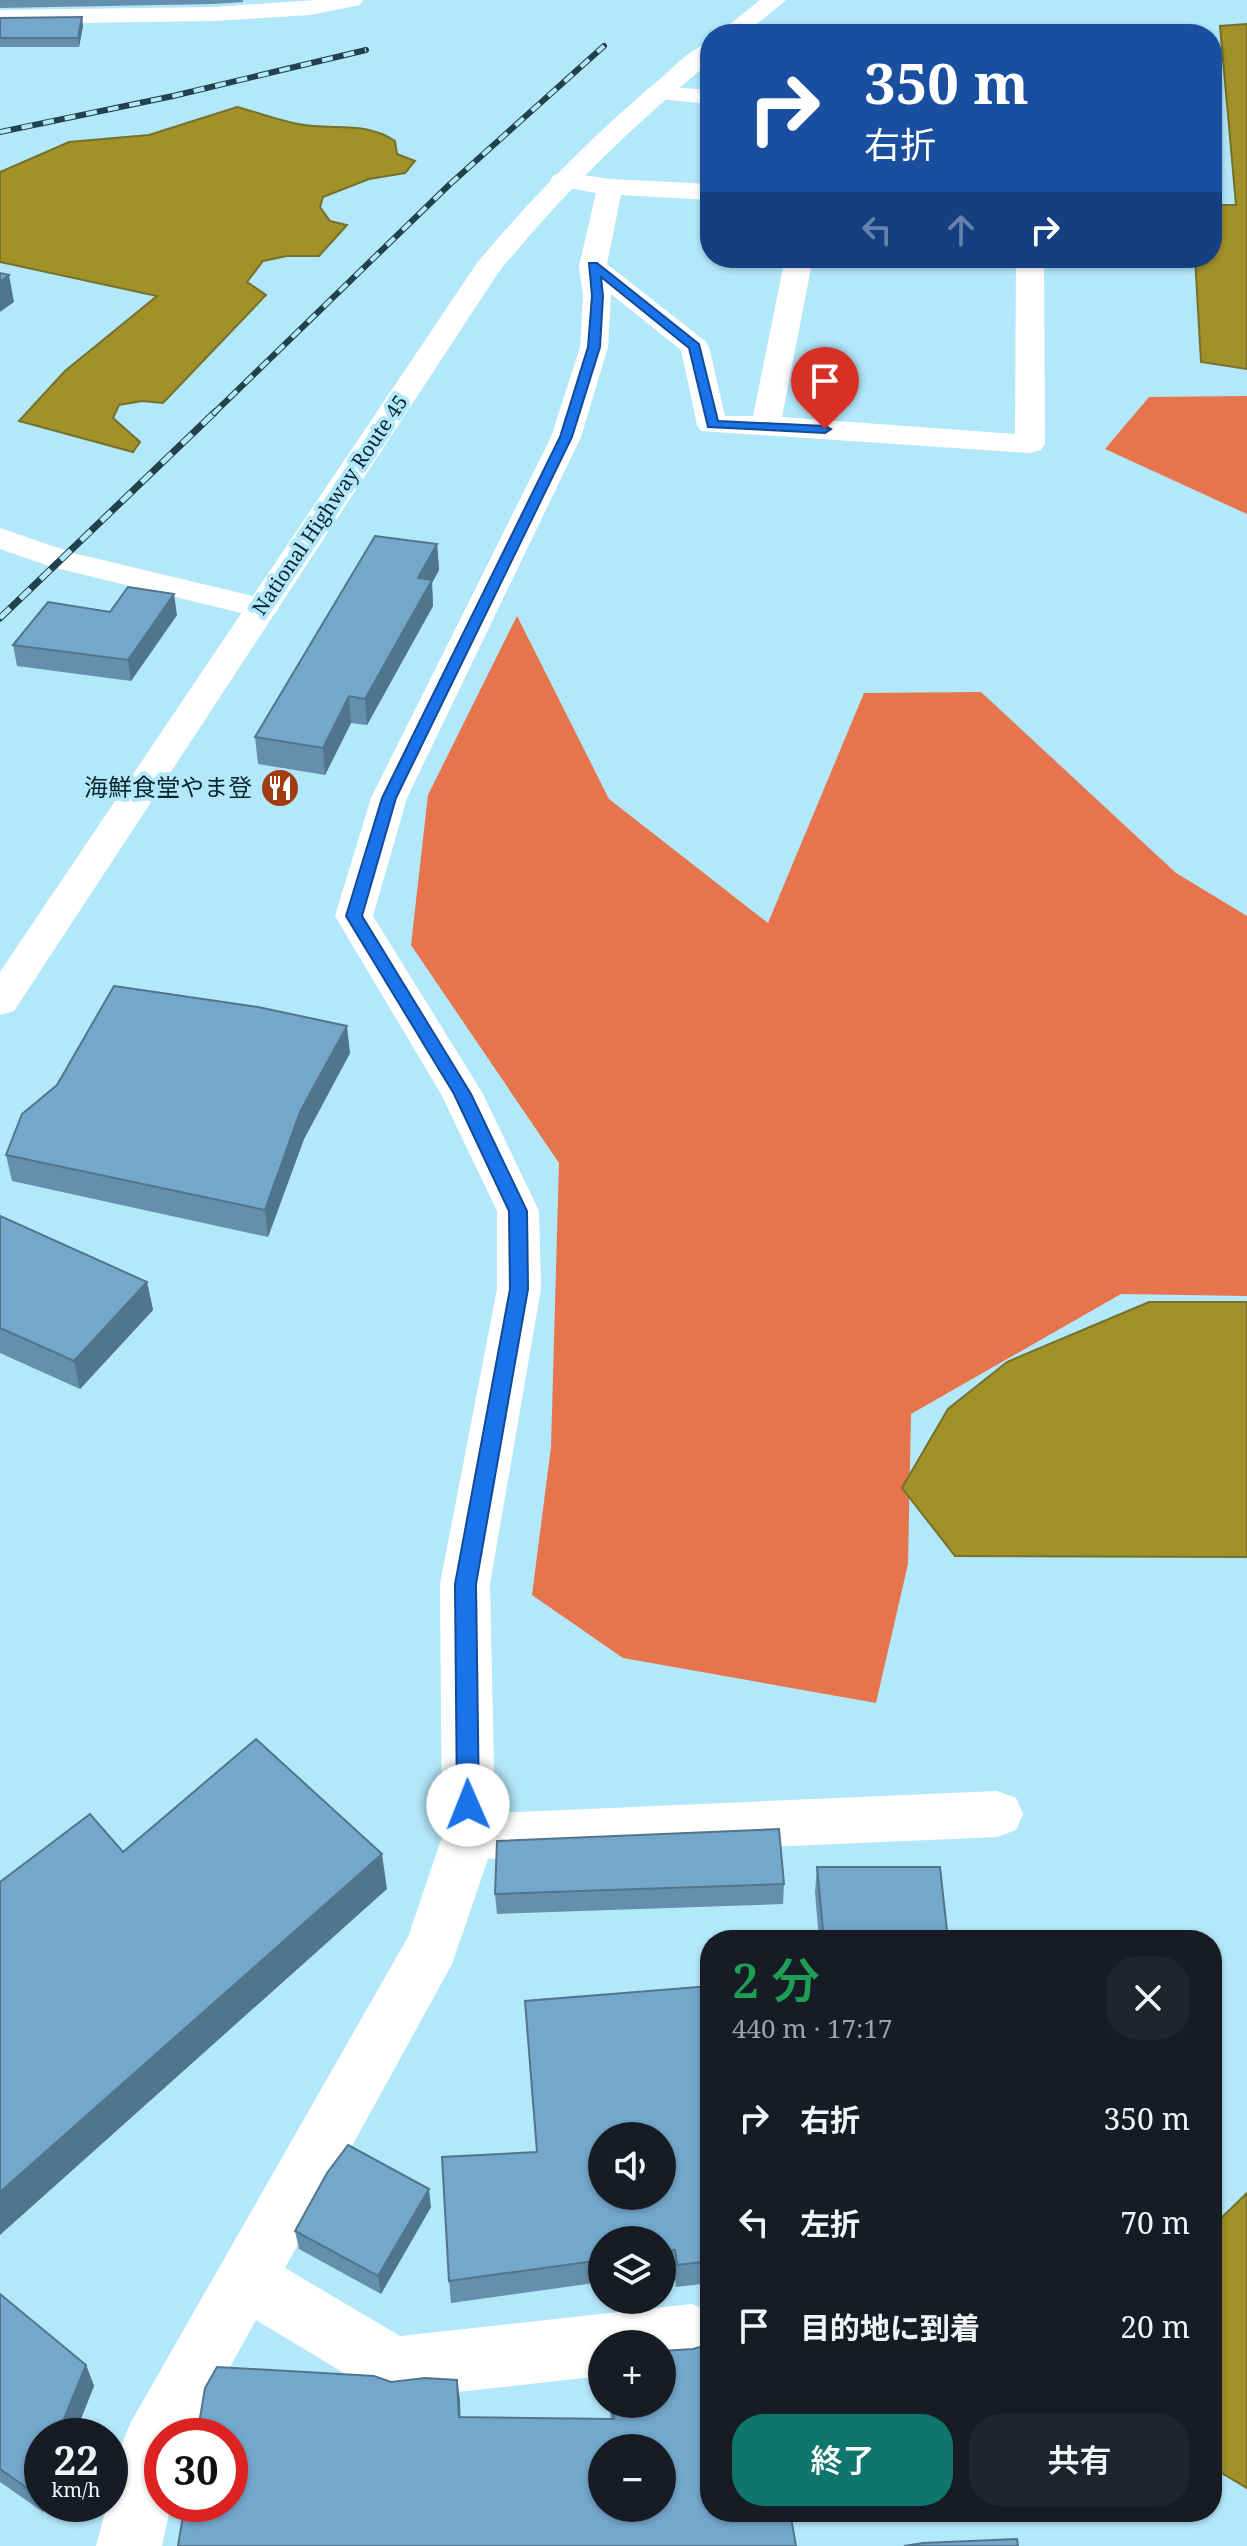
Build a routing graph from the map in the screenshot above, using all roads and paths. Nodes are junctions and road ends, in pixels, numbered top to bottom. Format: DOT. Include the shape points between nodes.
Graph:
graph roads {
  1 [pos="352,0"];
  2 [pos="775,0"];
  3 [pos="0,17"];
  4 [pos="743,24"];
  5 [pos="700,58"];
  6 [pos="657,93"];
  7 [pos="700,96"];
  8 [pos="563,180"];
  9 [pos="610,187"];
  10 [pos="700,192"];
  11 [pos="593,266"];
  12 [pos="797,268"];
  13 [pos="1030,268"];
  14 [pos="766,425"];
  15 [pos="0,538"];
  16 [pos="262,608"];
  17 [pos="0,1002"];
  18 [pos="997,1814"];
  19 [pos="469,1837"];
  20 [pos="245,2279"];
  21 [pos="692,2335"];
  22 [pos="676,2337"];
  23 [pos="588,2347"];
  24 [pos="129,2546"];
  1 -- 3 [label="main road" via="214,14"];
  2 -- 4 [label="main road"];
  5 -- 6 [label="main road, National Highway Route 45"];
  6 -- 7 [label="main road"];
  6 -- 8 [label="main road, National Highway Route 45"];
  8 -- 9 [label="main road"];
  8 -- 16 [label="main road, National Highway Route 45" via="487,269"];
  9 -- 10 [label="main road"];
  9 -- 11 [label="main road"];
  11 -- 14 [label="main road" via="695,347 712,425"];
  11 -- 19 [label="main road" via="594,347 566,437 389,798 354,916 462,1094 518,1211 519,1289 465,1584"];
  12 -- 14 [label="main road"];
  13 -- 14 [label="main road" via="1030,444"];
  15 -- 16 [label="main road" via="63,560"];
  16 -- 17 [label="main road, National Highway Route 45"];
  18 -- 19 [label="main road"];
  19 -- 20 [label="main road" via="433,1946"];
  20 -- 23 [label="main road" via="394,2368"];
  20 -- 24 [label="main road" via="153,2444"];
  21 -- 22 [label="main road"];
}
